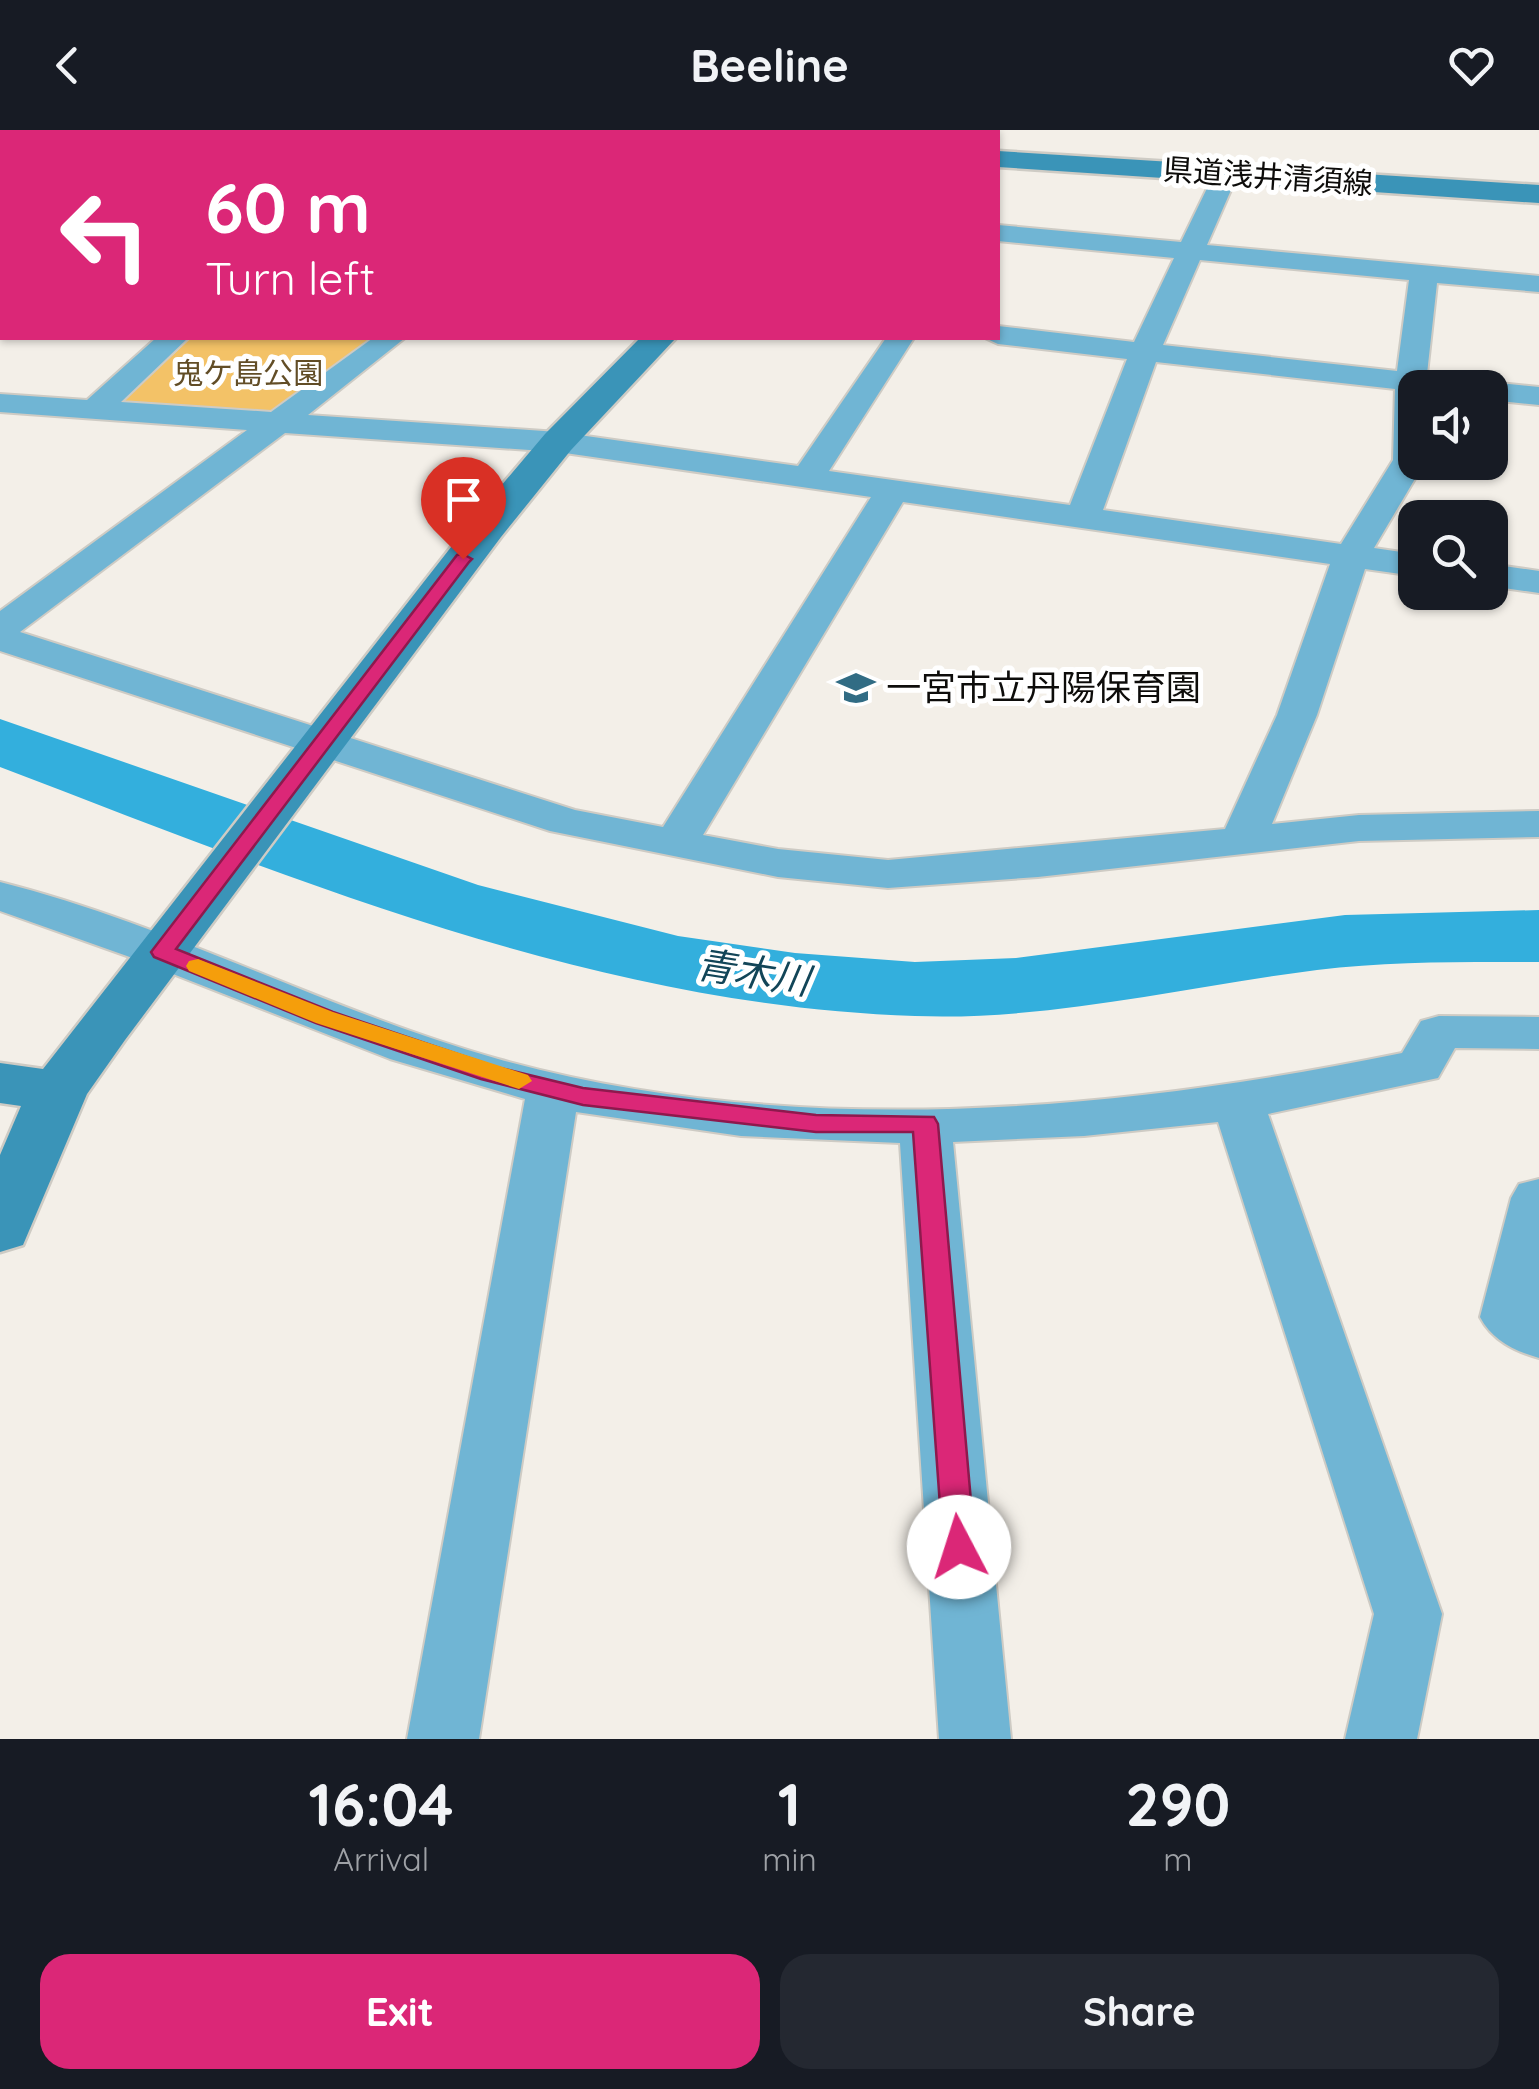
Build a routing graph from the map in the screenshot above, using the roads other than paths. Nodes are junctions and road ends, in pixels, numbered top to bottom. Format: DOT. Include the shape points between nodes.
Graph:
graph roads {
  1 [pos="1000,158"];
  2 [pos="1226,174"];
  3 [pos="1539,194"];
  4 [pos="1000,233"];
  5 [pos="1188,252"];
  6 [pos="1424,274"];
  7 [pos="1539,284"];
  8 [pos="1000,335"];
  9 [pos="171,340"];
  10 [pos="389,340"];
  11 [pos="657,340"];
  12 [pos="899,340"];
  13 [pos="1145,351"];
  14 [pos="1412,370"];
  15 [pos="1398,380"];
  16 [pos="1508,392"];
  17 [pos="1539,396"];
  18 [pos="0,403"];
  19 [pos="96,408"];
  20 [pos="279,422"];
  21 [pos="558,442"];
  22 [pos="808,477"];
  23 [pos="1398,480"];
  24 [pos="892,491"];
  25 [pos="1083,518"];
  26 [pos="1351,556"];
  27 [pos="1398,563"];
  28 [pos="1508,578"];
  29 [pos="1539,582"];
  30 [pos="0,629"];
  31 [pos="0,638"];
  32 [pos="312,758"];
  33 [pos="1539,824"];
  34 [pos="1243,839"];
  35 [pos="675,844"];
  36 [pos="0,896"];
  37 [pos="171,940"];
  38 [pos="1539,1034"];
  39 [pos="0,1083"];
  40 [pos="552,1089"];
  41 [pos="58,1091"];
  42 [pos="1237,1101"];
  43 [pos="925,1124"];
  44 [pos="1539,1198"];
  45 [pos="0,1229"];
  46 [pos="1539,1336"];
  47 [pos="442,1739"];
  48 [pos="975,1739"];
  49 [pos="1381,1739"];
  1 -- 2 [label="street, 県道浅井清須線"];
  2 -- 3 [label="street, 県道浅井清須線"];
  2 -- 5 [label="street"];
  4 -- 5 [label="street"];
  5 -- 6 [label="street"];
  5 -- 13 [label="street"];
  6 -- 7 [label="street"];
  6 -- 14 [label="street"];
  8 -- 13 [label="street"];
  9 -- 19 [label="street"];
  10 -- 20 [label="street"];
  11 -- 21 [label="street"];
  12 -- 22 [label="street"];
  13 -- 15 [label="street"];
  13 -- 25 [label="street"];
  16 -- 17 [label="street"];
  18 -- 19 [label="street"];
  19 -- 20 [label="street"];
  20 -- 21 [label="street"];
  20 -- 30 [label="street"];
  21 -- 22 [label="street"];
  21 -- 32 [label="street"];
  22 -- 24 [label="street"];
  23 -- 26 [label="street"];
  24 -- 25 [label="street"];
  24 -- 35 [label="street"];
  25 -- 26 [label="street"];
  26 -- 27 [label="street"];
  26 -- 34 [label="street" via="1297,715"];
  28 -- 29 [label="street"];
  31 -- 32 [label="street"];
  32 -- 35 [label="street"];
  32 -- 37 [label="street"];
  33 -- 34 [label="street" via="1359,828"];
  34 -- 35 [label="street" via="888,874 778,864"];
  36 -- 37 [label="street"];
  37 -- 40 [label="street" via="325,1017"];
  37 -- 41 [label="street"];
  38 -- 42 [label="street" via="1439,1032 1420,1066"];
  39 -- 41 [label="street"];
  40 -- 43 [label="street" via="816,1124"];
  40 -- 47 [label="street"];
  41 -- 45 [label="street"];
  42 -- 43 [label="street"];
  42 -- 49 [label="street" via="1408,1614"];
  43 -- 48 [label="street"];
  44 -- 46 [label="street" via="1509,1317"];
}
